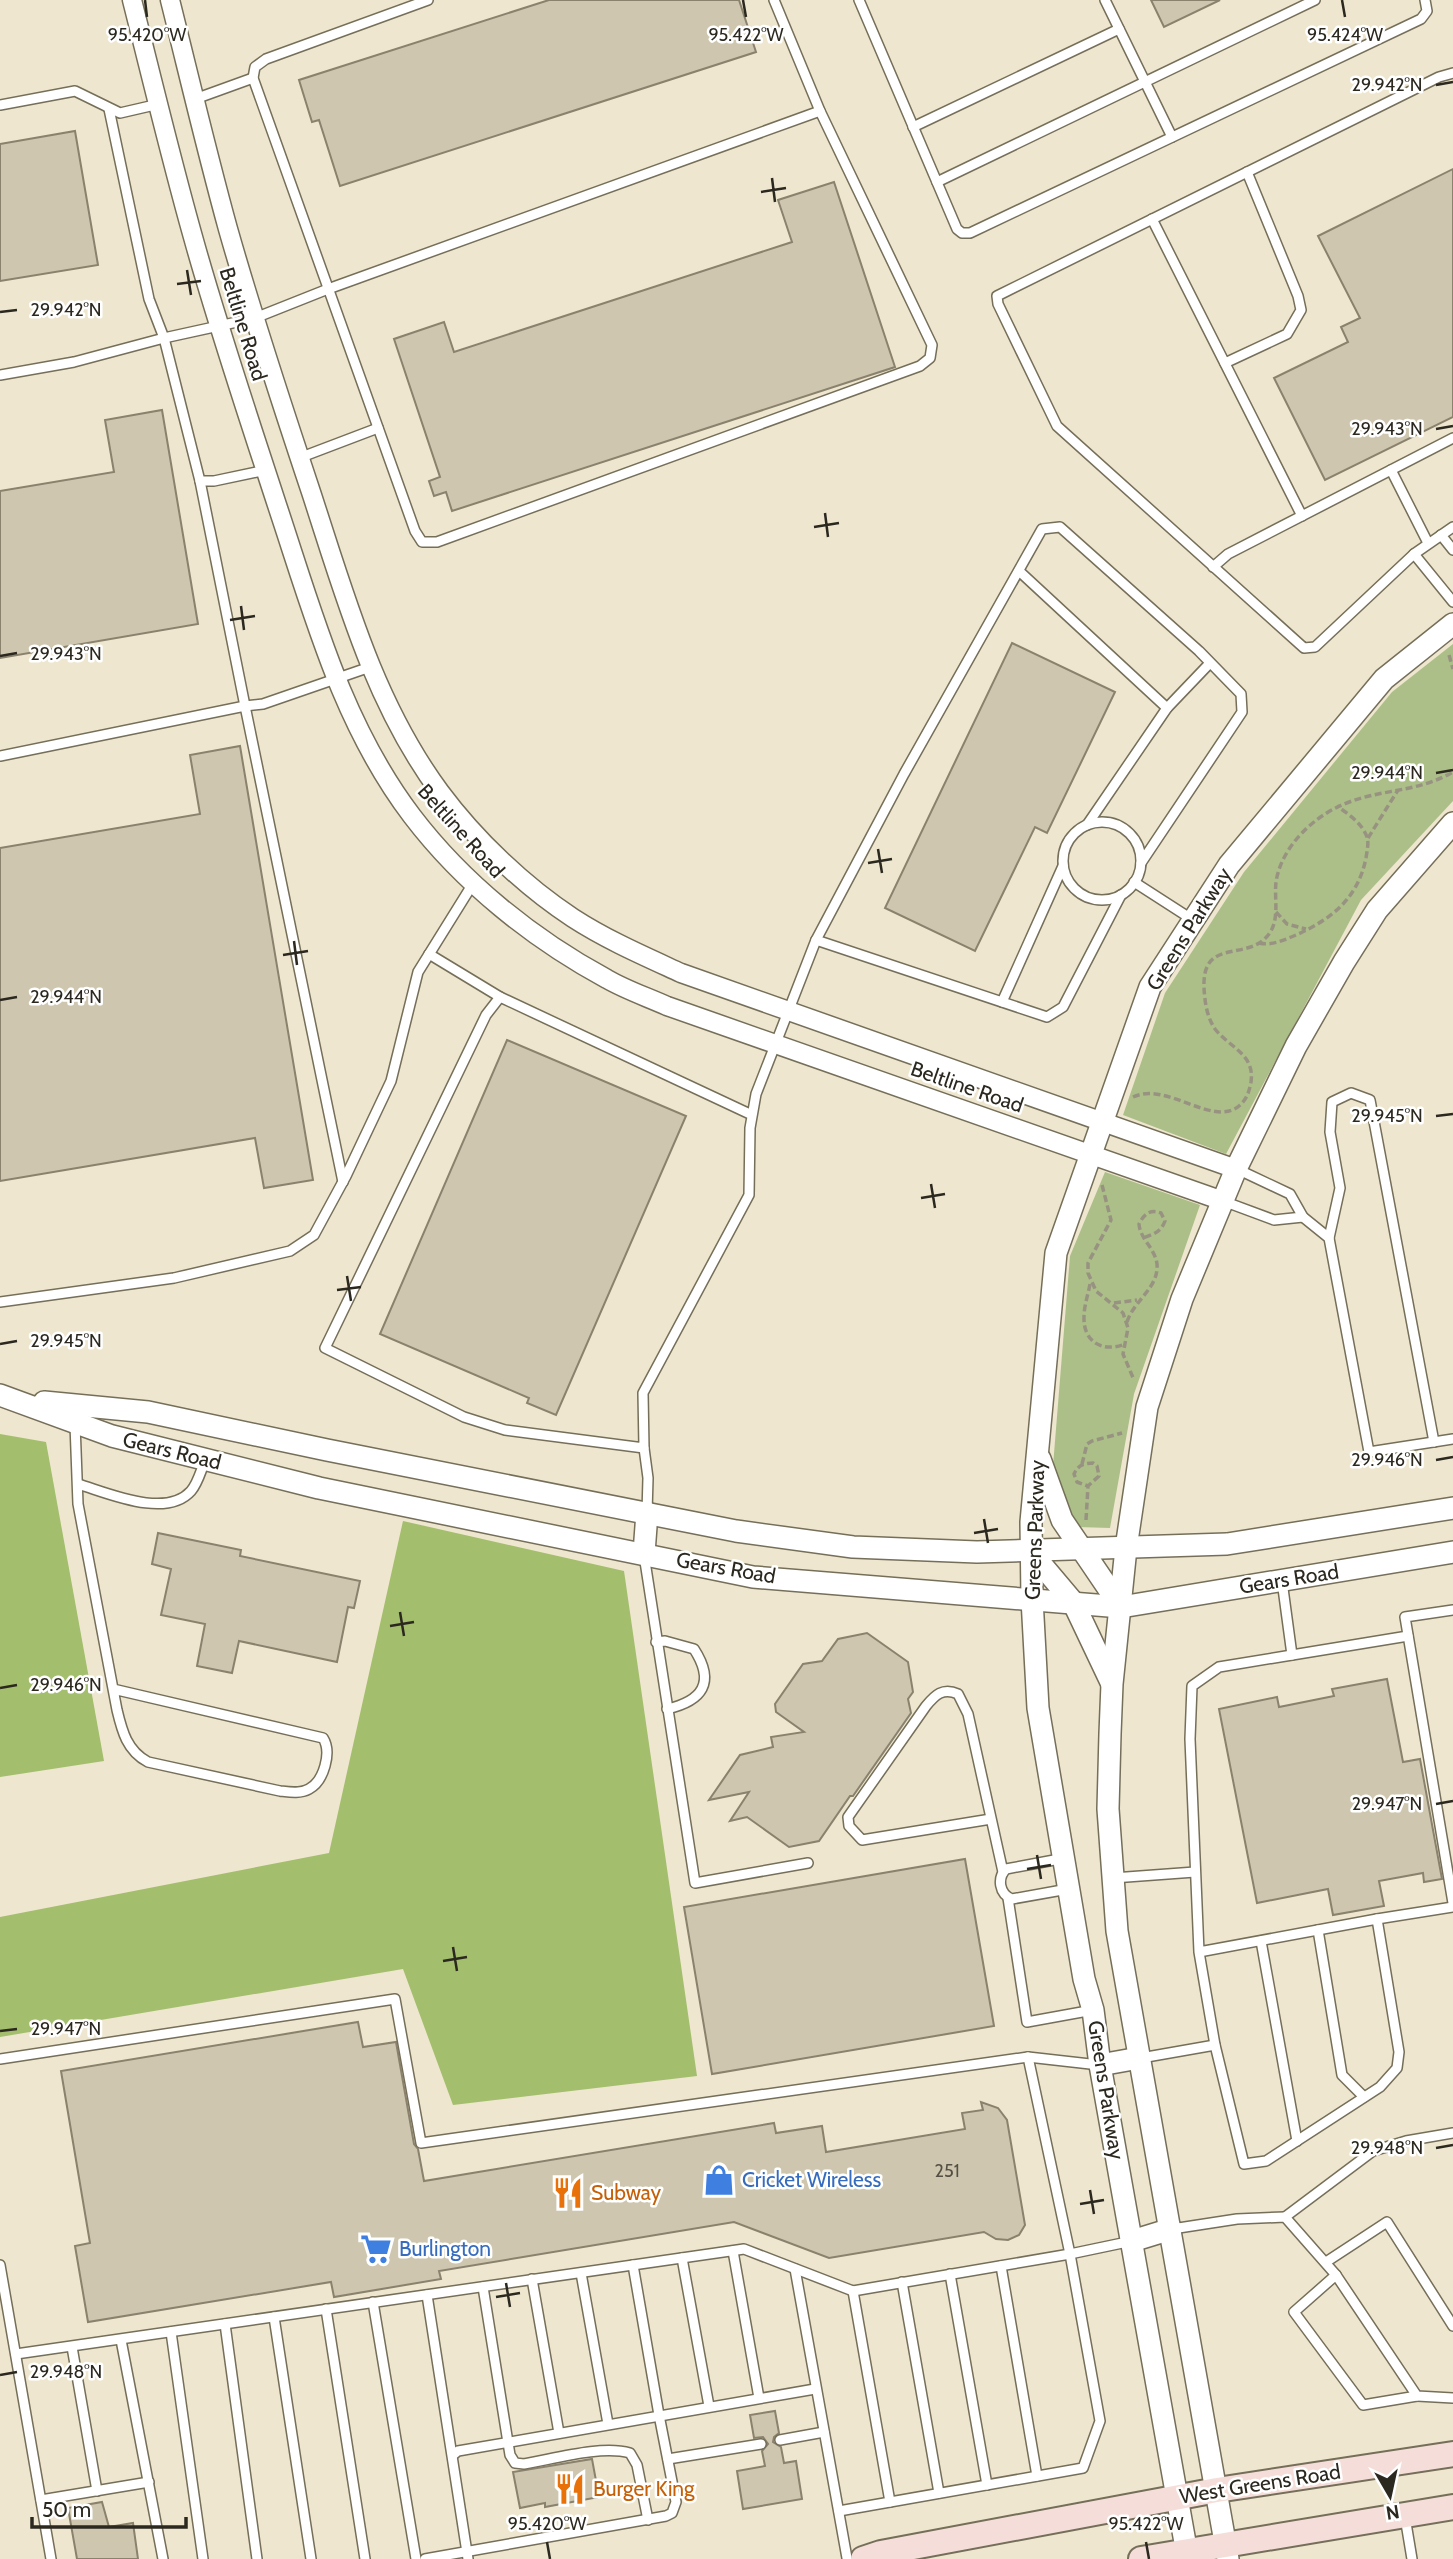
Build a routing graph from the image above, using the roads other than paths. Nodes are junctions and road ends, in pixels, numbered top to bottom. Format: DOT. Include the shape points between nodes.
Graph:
graph roads {
  1 [pos="132,0"];
  2 [pos="170,0"];
  3 [pos="428,0"];
  4 [pos="774,0"];
  5 [pos="859,0"];
  6 [pos="1105,0"];
  7 [pos="1315,0"];
  8 [pos="1424,0"];
  9 [pos="1119,29"];
  10 [pos="1453,73"];
  11 [pos="253,78"];
  12 [pos="1144,82"];
  13 [pos="195,99"];
  14 [pos="159,104"];
  15 [pos="0,105"];
  16 [pos="109,109"];
  17 [pos="820,111"];
  18 [pos="913,127"];
  19 [pos="1172,137"];
  20 [pos="1247,172"];
  21 [pos="937,182"];
  22 [pos="1152,219"];
  23 [pos="328,289"];
  24 [pos="255,318"];
  25 [pos="220,326"];
  26 [pos="164,338"];
  27 [pos="1225,363"];
  28 [pos="0,375"];
  29 [pos="378,428"];
  30 [pos="1453,438"];
  31 [pos="299,458"];
  32 [pos="266,470"];
  33 [pos="1391,470"];
  34 [pos="200,481"];
  35 [pos="1302,516"];
  36 [pos="1453,527"];
  37 [pos="1441,535"];
  38 [pos="1428,543"];
  39 [pos="1453,550"];
  40 [pos="1414,554"];
  41 [pos="1213,567"];
  42 [pos="1019,571"];
  43 [pos="1453,602"];
  44 [pos="1453,624"];
  45 [pos="1210,663"];
  46 [pos="370,667"];
  47 [pos="336,679"];
  48 [pos="245,706"];
  49 [pos="1167,708"];
  50 [pos="0,756"];
  51 [pos="1453,823"];
  52 [pos="1087,825"];
  53 [pos="1141,863"];
  54 [pos="1063,866"];
  55 [pos="474,882"];
  56 [pos="1134,882"];
  57 [pos="1121,895"];
  58 [pos="1193,920"];
  59 [pos="816,940"];
  60 [pos="429,954"];
  61 [pos="500,997"];
  62 [pos="1002,1002"];
  63 [pos="788,1010"];
  64 [pos="775,1044"];
  65 [pos="752,1115"];
  66 [pos="1104,1121"];
  67 [pos="1092,1154"];
  68 [pos="1236,1169"];
  69 [pos="343,1182"];
  70 [pos="1223,1201"];
  71 [pos="1303,1217"];
  72 [pos="1329,1238"];
  73 [pos="0,1302"];
  74 [pos="7,1398"];
  75 [pos="75,1422"];
  76 [pos="1453,1439"];
  77 [pos="1434,1442"];
  78 [pos="644,1448"];
  79 [pos="327,1450"];
  80 [pos="1037,1450"];
  81 [pos="206,1459"];
  82 [pos="78,1485"];
  83 [pos="320,1488"];
  84 [pos="1453,1508"];
  85 [pos="647,1513"];
  86 [pos="1084,1539"];
  87 [pos="1126,1548"];
  88 [pos="1030,1551"];
  89 [pos="1453,1552"];
  90 [pos="644,1553"];
  91 [pos="1282,1580"];
  92 [pos="1032,1599"];
  93 [pos="1073,1602"];
  94 [pos="1121,1607"];
  95 [pos="1453,1610"];
  96 [pos="1408,1636"];
  97 [pos="656,1642"];
  98 [pos="1292,1655"];
  99 [pos="1111,1684"];
  100 [pos="113,1689"];
  101 [pos="667,1709"];
  102 [pos="991,1819"];
  103 [pos="1065,1858"];
  104 [pos="808,1864"];
  105 [pos="1003,1872"];
  106 [pos="1195,1872"];
  107 [pos="1113,1878"];
  108 [pos="1069,1888"];
  109 [pos="1008,1898"];
  110 [pos="1453,1905"];
  111 [pos="1377,1919"];
  112 [pos="1318,1930"];
  113 [pos="1261,1941"];
  114 [pos="1199,1952"];
  115 [pos="1093,2010"];
  116 [pos="1215,2045"];
  117 [pos="1028,2057"];
  118 [pos="1139,2058"];
  119 [pos="0,2059"];
  120 [pos="1100,2065"];
  121 [pos="1364,2097"];
  122 [pos="1453,2133"];
  123 [pos="1297,2141"];
  124 [pos="1285,2217"];
  125 [pos="1171,2229"];
  126 [pos="1132,2241"];
  127 [pos="733,2251"];
  128 [pos="1070,2254"];
  129 [pos="682,2258"];
  130 [pos="1325,2262"];
  131 [pos="0,2264"];
  132 [pos="633,2265"];
  133 [pos="1001,2266"];
  134 [pos="796,2269"];
  135 [pos="581,2273"];
  136 [pos="950,2274"];
  137 [pos="1336,2275"];
  138 [pos="532,2279"];
  139 [pos="902,2282"];
  140 [pos="483,2287"];
  141 [pos="853,2291"];
  142 [pos="427,2295"];
  143 [pos="373,2302"];
  144 [pos="326,2309"];
  145 [pos="274,2317"];
  146 [pos="225,2324"];
  147 [pos="1453,2326"];
  148 [pos="171,2332"];
  149 [pos="121,2340"];
  150 [pos="72,2347"];
  151 [pos="16,2354"];
  152 [pos="816,2389"];
  153 [pos="1417,2396"];
  154 [pos="759,2398"];
  155 [pos="1453,2398"];
  156 [pos="709,2406"];
  157 [pos="659,2415"];
  158 [pos="608,2424"];
  159 [pos="824,2432"];
  160 [pos="559,2433"];
  161 [pos="780,2440"];
  162 [pos="508,2442"];
  163 [pos="761,2444"];
  164 [pos="1453,2454"];
  165 [pos="453,2455"];
  166 [pos="668,2459"];
  167 [pos="1037,2476"];
  168 [pos="149,2482"];
  169 [pos="987,2485"];
  170 [pos="1217,2490"];
  171 [pos="97,2491"];
  172 [pos="939,2493"];
  173 [pos="1175,2498"];
  174 [pos="41,2500"];
  175 [pos="890,2502"];
  176 [pos="1453,2507"];
  177 [pos="839,2511"];
  178 [pos="1405,2515"];
  179 [pos="648,2520"];
  180 [pos="1228,2552"];
  181 [pos="468,2555"];
  182 [pos="1187,2555"];
  183 [pos="872,2556"];
  184 [pos="847,2558"];
  185 [pos="51,2559"];
  186 [pos="163,2559"];
  187 [pos="203,2559"];
  188 [pos="257,2559"];
  189 [pos="311,2559"];
  190 [pos="365,2559"];
  191 [pos="416,2559"];
  192 [pos="425,2559"];
  193 [pos="842,2559"];
  194 [pos="1141,2559"];
  195 [pos="1412,2559"];
  1 -- 14 [label="street, Beltline Road"];
  2 -- 13 [label="street, Beltline Road"];
  3 -- 11 [label="lane" via="265,59 255,67"];
  4 -- 17 [label="lane"];
  5 -- 18 [label="lane"];
  6 -- 9 [label="lane"];
  7 -- 12 [label="lane"];
  8 -- 19 [label="lane" via="1427,11 1421,19"];
  9 -- 12 [label="lane"];
  9 -- 18 [label="lane"];
  10 -- 20 [label="lane"];
  11 -- 13 [label="lane"];
  11 -- 23 [label="lane"];
  12 -- 19 [label="lane"];
  12 -- 21 [label="lane"];
  13 -- 24 [label="street, Beltline Road"];
  14 -- 16 [label="lane" via="120,113"];
  14 -- 25 [label="street, Beltline Road"];
  15 -- 16 [label="lane" via="75,91"];
  16 -- 26 [label="lane" via="149,299"];
  17 -- 23 [label="lane"];
  17 -- 29 [label="lane" via="932,345 930,358 920,366 437,542 422,542 415,531"];
  18 -- 21 [label="lane"];
  19 -- 21 [label="lane" via="970,233 957,229"];
  20 -- 22 [label="lane"];
  20 -- 27 [label="lane" via="1301,310 1287,334"];
  22 -- 27 [label="lane"];
  22 -- 41 [label="lane" via="998,295 997,301 1057,426"];
  23 -- 24 [label="lane"];
  23 -- 29 [label="lane"];
  24 -- 25 [label="lane"];
  24 -- 31 [label="street, Beltline Road"];
  25 -- 26 [label="lane"];
  25 -- 32 [label="street, Beltline Road"];
  26 -- 28 [label="lane" via="74,362"];
  26 -- 34 [label="lane"];
  27 -- 35 [label="lane"];
  29 -- 31 [label="lane"];
  30 -- 33 [label="lane"];
  31 -- 46 [label="street, Beltline Road"];
  32 -- 34 [label="lane"];
  32 -- 47 [label="street, Beltline Road"];
  33 -- 35 [label="lane"];
  33 -- 38 [label="lane"];
  34 -- 48 [label="lane"];
  35 -- 41 [label="lane" via="1228,554"];
  36 -- 37 [label="lane"];
  37 -- 38 [label="lane"];
  37 -- 39 [label="lane"];
  38 -- 40 [label="lane"];
  40 -- 41 [label="lane" via="1315,647 1308,648 1298,645"];
  40 -- 43 [label="lane"];
  42 -- 45 [label="lane" via="1042,529 1060,527"];
  42 -- 49 [label="lane"];
  42 -- 59 [label="lane"];
  44 -- 58 [label="street, Greens Parkway" via="1384,679 1228,865"];
  45 -- 49 [label="lane"];
  45 -- 53 [label="lane" via="1241,694 1242,712"];
  46 -- 47 [label="lane"];
  46 -- 63 [label="street, Beltline Road" via="412,752 441,794 528,883 573,918 625,947 681,973"];
  47 -- 48 [label="lane"];
  47 -- 55 [label="street, Beltline Road" via="380,769 412,816"];
  48 -- 50 [label="lane"];
  48 -- 69 [label="lane"];
  49 -- 52 [label="lane"];
  51 -- 68 [label="street, Greens Parkway" via="1377,911 1344,962 1296,1046"];
  52 -- 53 [label="lane" via="1113,823 1125,829 1134,838"];
  52 -- 54 [label="lane" via="1068,841"];
  53 -- 56 [label="lane"];
  54 -- 57 [label="lane" via="1066,878 1084,896 1109,899"];
  54 -- 62 [label="lane"];
  55 -- 60 [label="lane"];
  55 -- 64 [label="street, Beltline Road" via="555,948 609,981"];
  56 -- 57 [label="lane"];
  56 -- 58 [label="lane"];
  57 -- 62 [label="lane" via="1063,1007 1047,1017"];
  58 -- 66 [label="street, Greens Parkway" via="1150,987"];
  59 -- 62 [label="lane"];
  59 -- 63 [label="lane"];
  60 -- 61 [label="lane"];
  60 -- 69 [label="lane" via="418,972 391,1082"];
  61 -- 65 [label="lane"];
  61 -- 78 [label="lane" via="486,1015 325,1348 464,1417 495,1427"];
  63 -- 64 [label="lane"];
  63 -- 66 [label="street, Beltline Road"];
  64 -- 65 [label="lane"];
  64 -- 67 [label="street, Beltline Road"];
  65 -- 78 [label="lane" via="749,1195 643,1393"];
  66 -- 67 [label="street, Greens Parkway"];
  66 -- 68 [label="street, Beltline Road"];
  67 -- 70 [label="street, Beltline Road"];
  67 -- 80 [label="street, Greens Parkway" via="1056,1253"];
  68 -- 70 [label="street, Greens Parkway"];
  68 -- 71 [label="lane" via="1290,1194"];
  69 -- 73 [label="lane" via="314,1235 290,1251 174,1278"];
  70 -- 71 [label="lane" via="1274,1220"];
  70 -- 87 [label="street, Greens Parkway" via="1182,1299 1147,1407"];
  71 -- 72 [label="lane"];
  72 -- 77 [label="lane" via="1369,1452"];
  72 -- 77 [label="lane" via="1340,1188 1330,1132 1332,1102 1351,1093 1370,1100"];
  74 -- 75 [label="street, Gears Road"];
  74 -- 79 [label="street, Gears Road" via="148,1412"];
  75 -- 81 [label="street, Gears Road"];
  75 -- 82 [label="lane"];
  76 -- 77 [label="lane"];
  78 -- 85 [label="lane"];
  79 -- 83 [label="street"];
  79 -- 85 [label="street, Gears Road"];
  80 -- 86 [label="street" via="1062,1520"];
  80 -- 88 [label="street, Greens Parkway"];
  81 -- 82 [label="lane" via="193,1489 166,1504 152,1505"];
  81 -- 83 [label="street, Gears Road"];
  82 -- 100 [label="lane"];
  83 -- 90 [label="street, Gears Road"];
  84 -- 87 [label="street, Gears Road" via="1227,1544"];
  85 -- 88 [label="street, Gears Road" via="853,1547"];
  85 -- 90 [label="street"];
  86 -- 87 [label="street, Gears Road"];
  86 -- 88 [label="street, Gears Road"];
  86 -- 94 [label="street"];
  87 -- 94 [label="street, Greens Parkway"];
  88 -- 92 [label="street, Greens Parkway"];
  88 -- 93 [label="street"];
  89 -- 91 [label="street, Gears Road"];
  90 -- 92 [label="street, Gears Road" via="753,1577"];
  90 -- 97 [label="lane"];
  91 -- 94 [label="street, Gears Road"];
  91 -- 98 [label="lane"];
  92 -- 93 [label="street, Gears Road"];
  92 -- 103 [label="street, Greens Parkway" via="1038,1708"];
  93 -- 94 [label="street, Gears Road"];
  93 -- 99 [label="street"];
  94 -- 99 [label="street, Greens Parkway"];
  95 -- 96 [label="lane" via="1405,1617"];
  96 -- 98 [label="lane"];
  96 -- 110 [label="lane"];
  97 -- 101 [label="lane"];
  97 -- 101 [label="lane" via="694,1649 704,1672 705,1681 695,1699"];
  98 -- 106 [label="lane" via="1219,1667 1192,1686"];
  99 -- 107 [label="street, Greens Parkway" via="1108,1809"];
  100 -- 100 [label="lane" via="122,1733 137,1756 148,1762 297,1792 309,1789 328,1753 323,1738"];
  101 -- 104 [label="lane" via="695,1883"];
  102 -- 102 [label="lane" via="968,1714 958,1694 944,1690 926,1706 848,1817 849,1826 862,1840"];
  102 -- 105 [label="lane"];
  103 -- 105 [label="lane"];
  103 -- 108 [label="street, Greens Parkway"];
  105 -- 109 [label="lane" via="1000,1884"];
  106 -- 107 [label="lane"];
  106 -- 114 [label="lane"];
  107 -- 118 [label="street, Greens Parkway" via="1117,1931"];
  108 -- 109 [label="lane"];
  108 -- 115 [label="street, Greens Parkway"];
  109 -- 115 [label="lane" via="1027,2022"];
  110 -- 111 [label="lane"];
  111 -- 112 [label="lane"];
  111 -- 121 [label="lane" via="1399,2052 1397,2068"];
  112 -- 113 [label="lane"];
  112 -- 121 [label="lane" via="1342,2075"];
  113 -- 114 [label="lane"];
  113 -- 123 [label="lane"];
  114 -- 116 [label="lane"];
  115 -- 120 [label="street, Greens Parkway"];
  116 -- 118 [label="lane"];
  116 -- 123 [label="lane" via="1244,2164 1266,2161"];
  117 -- 119 [label="lane" via="421,2143 395,1999"];
  117 -- 120 [label="lane"];
  117 -- 128 [label="lane"];
  118 -- 120 [label="street"];
  118 -- 125 [label="street, Greens Parkway"];
  120 -- 126 [label="street, Greens Parkway"];
  121 -- 123 [label="lane"];
  122 -- 124 [label="lane" via="1373,2151"];
  124 -- 125 [label="lane"];
  124 -- 130 [label="lane"];
  125 -- 126 [label="street"];
  125 -- 170 [label="street, Greens Parkway"];
  126 -- 128 [label="lane"];
  126 -- 173 [label="street, Greens Parkway"];
  127 -- 129 [label="lane"];
  127 -- 134 [label="lane" via="744,2249"];
  127 -- 154 [label="lane"];
  128 -- 133 [label="lane"];
  128 -- 167 [label="lane" via="1100,2421 1083,2468"];
  129 -- 132 [label="lane"];
  129 -- 156 [label="lane"];
  130 -- 137 [label="lane"];
  130 -- 147 [label="lane" via="1387,2222"];
  131 -- 151 [label="lane"];
  132 -- 135 [label="lane"];
  132 -- 157 [label="lane"];
  133 -- 136 [label="lane"];
  133 -- 167 [label="lane"];
  134 -- 141 [label="lane"];
  134 -- 152 [label="lane"];
  135 -- 138 [label="lane"];
  135 -- 158 [label="lane"];
  136 -- 139 [label="lane"];
  136 -- 169 [label="lane"];
  137 -- 153 [label="lane"];
  137 -- 153 [label="lane" via="1294,2312 1363,2405"];
  138 -- 140 [label="lane"];
  138 -- 160 [label="lane"];
  139 -- 141 [label="lane"];
  139 -- 172 [label="lane"];
  140 -- 142 [label="lane"];
  140 -- 162 [label="lane"];
  141 -- 175 [label="lane"];
  142 -- 143 [label="lane"];
  142 -- 165 [label="lane"];
  143 -- 144 [label="lane"];
  143 -- 191 [label="lane"];
  144 -- 145 [label="lane"];
  144 -- 190 [label="lane"];
  145 -- 146 [label="lane"];
  145 -- 189 [label="lane"];
  146 -- 148 [label="lane"];
  146 -- 188 [label="lane"];
  148 -- 149 [label="lane"];
  148 -- 187 [label="lane"];
  149 -- 150 [label="lane"];
  149 -- 168 [label="lane"];
  150 -- 151 [label="lane"];
  150 -- 171 [label="lane"];
  151 -- 174 [label="lane"];
  152 -- 154 [label="lane"];
  152 -- 159 [label="lane"];
  153 -- 155 [label="lane"];
  154 -- 156 [label="lane"];
  156 -- 157 [label="lane"];
  157 -- 158 [label="lane"];
  157 -- 166 [label="lane"];
  158 -- 160 [label="lane"];
  159 -- 161 [label="lane"];
  159 -- 177 [label="lane"];
  160 -- 162 [label="lane"];
  162 -- 165 [label="lane"];
  162 -- 179 [label="lane" via="515,2463 524,2464 601,2451 630,2453 637,2465"];
  163 -- 166 [label="lane"];
  164 -- 170 [label="main road, West Greens Road"];
  165 -- 181 [label="lane"];
  166 -- 179 [label="lane" via="676,2508"];
  167 -- 169 [label="lane"];
  168 -- 171 [label="lane"];
  168 -- 186 [label="lane"];
  169 -- 172 [label="lane"];
  170 -- 173 [label="main road, West Greens Road"];
  170 -- 180 [label="street, Greens Parkway"];
  171 -- 174 [label="lane"];
  172 -- 175 [label="lane"];
  173 -- 182 [label="street, Greens Parkway"];
  173 -- 183 [label="main road, West Greens Road"];
  174 -- 185 [label="lane"];
  175 -- 177 [label="lane"];
  176 -- 178 [label="main road"];
  177 -- 184 [label="lane"];
  178 -- 180 [label="main road"];
  178 -- 195 [label="lane"];
  179 -- 181 [label="lane"];
  180 -- 182 [label="main road"];
  181 -- 192 [label="lane"];
  182 -- 194 [label="main road"];
  183 -- 184 [label="main road, West Greens Road"];
  184 -- 193 [label="main road, West Greens Road"];
}
